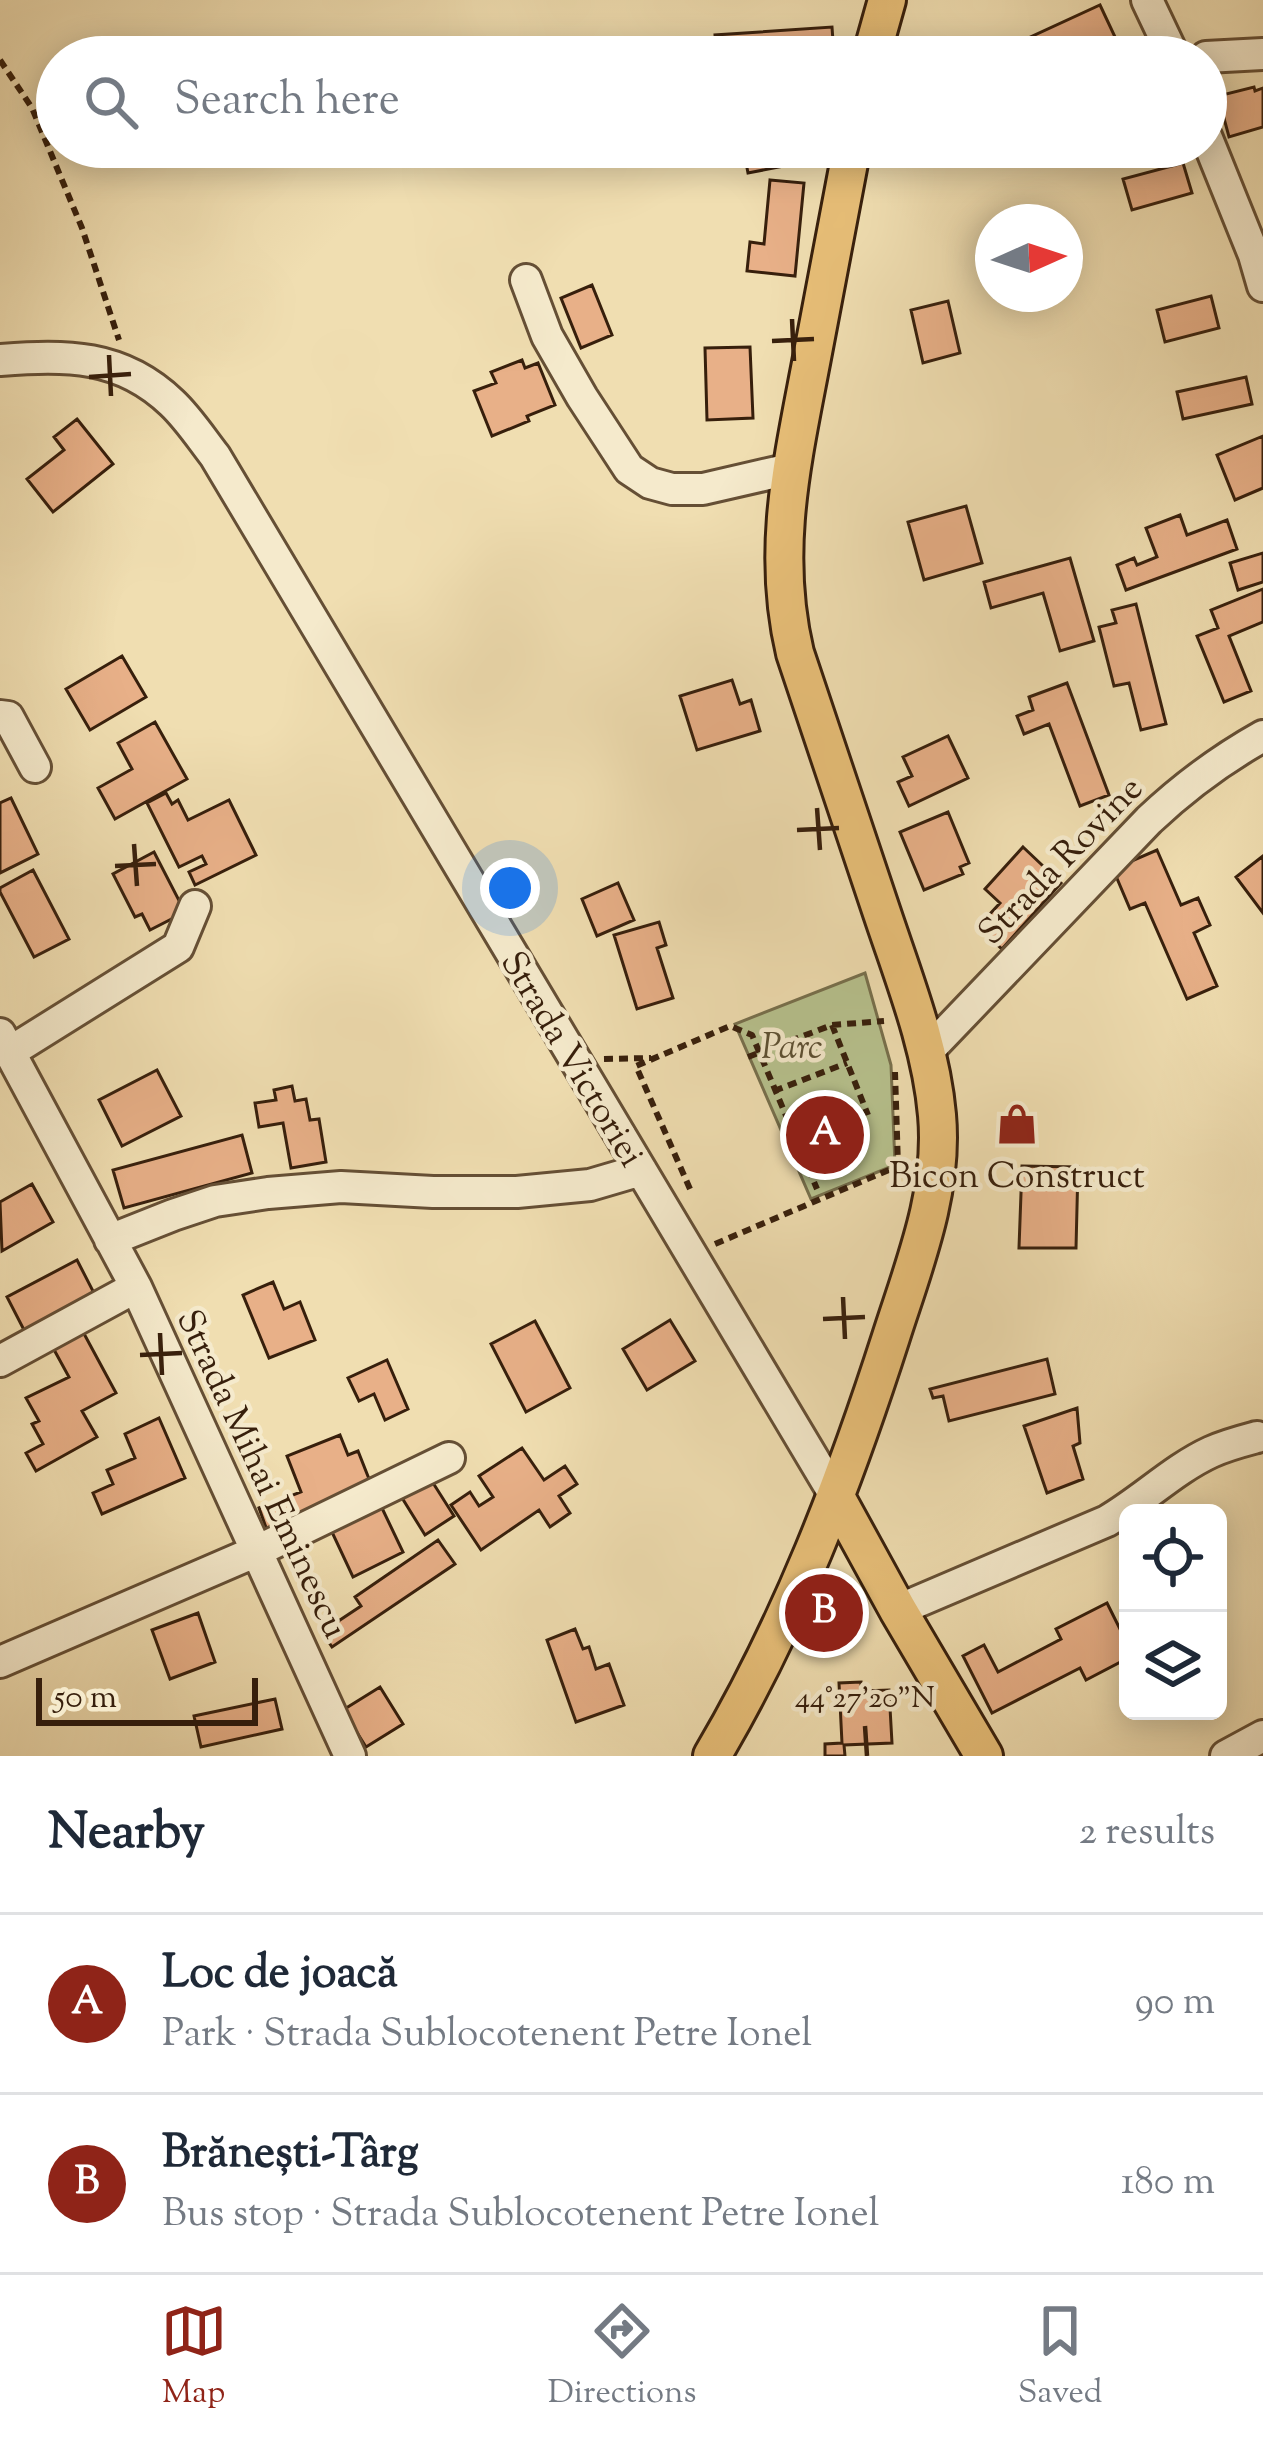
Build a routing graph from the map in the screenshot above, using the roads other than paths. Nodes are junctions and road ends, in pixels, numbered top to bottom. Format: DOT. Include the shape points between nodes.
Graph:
graph roads {
  1 [pos="887,0"];
  2 [pos="1147,0"];
  3 [pos="877,36"];
  4 [pos="1164,36"];
  5 [pos="1263,55"];
  6 [pos="1227,57"];
  7 [pos="848,168"];
  8 [pos="1219,168"];
  9 [pos="526,280"];
  10 [pos="1263,286"];
  11 [pos="0,360"];
  12 [pos="790,470"];
  13 [pos="0,716"];
  14 [pos="1263,736"];
  15 [pos="35,767"];
  16 [pos="195,906"];
  17 [pos="911,1059"];
  18 [pos="8,1064"];
  19 [pos="641,1170"];
  20 [pos="110,1240"];
  21 [pos="136,1287"];
  22 [pos="0,1361"];
  23 [pos="1257,1437"];
  24 [pos="449,1458"];
  25 [pos="836,1497"];
  26 [pos="257,1551"];
  27 [pos="898,1610"];
  28 [pos="0,1662"];
  29 [pos="1263,1736"];
  30 [pos="350,1756"];
  31 [pos="712,1756"];
  32 [pos="984,1756"];
  33 [pos="1226,1756"];
  1 -- 3 [label="main road"];
  2 -- 4 [label="street"];
  5 -- 6 [label="street"];
  7 -- 12 [label="main road"];
  8 -- 10 [label="street"];
  9 -- 12 [label="street" via="547,336 629,469 672,490"];
  11 -- 19 [label="street, Strada Victoriei" via="98,360 130,372 171,402 215,455"];
  12 -- 17 [label="main road" via="787,620 914,1007"];
  13 -- 15 [label="street" via="8,717"];
  14 -- 17 [label="street, Strada Rovine" via="1187,784"];
  16 -- 18 [label="street" via="178,947"];
  17 -- 25 [label="main road" via="937,1114 928,1222"];
  18 -- 20 [label="street, Strada Mihai Eminescu"];
  19 -- 20 [label="street" via="517,1192 268,1192"];
  19 -- 25 [label="street, Strada Victoriei"];
  20 -- 21 [label="street, Strada Mihai Eminescu"];
  21 -- 22 [label="street"];
  21 -- 26 [label="street, Strada Mihai Eminescu"];
  23 -- 27 [label="street" via="1212,1451 1107,1521"];
  24 -- 26 [label="street"];
  25 -- 27 [label="main road, Strada Victoriei"];
  25 -- 31 [label="main road" via="780,1629"];
  26 -- 28 [label="street"];
  26 -- 30 [label="street, Strada Mihai Eminescu"];
  27 -- 32 [label="main road, Strada Victoriei"];
  29 -- 33 [label="street"];
}
